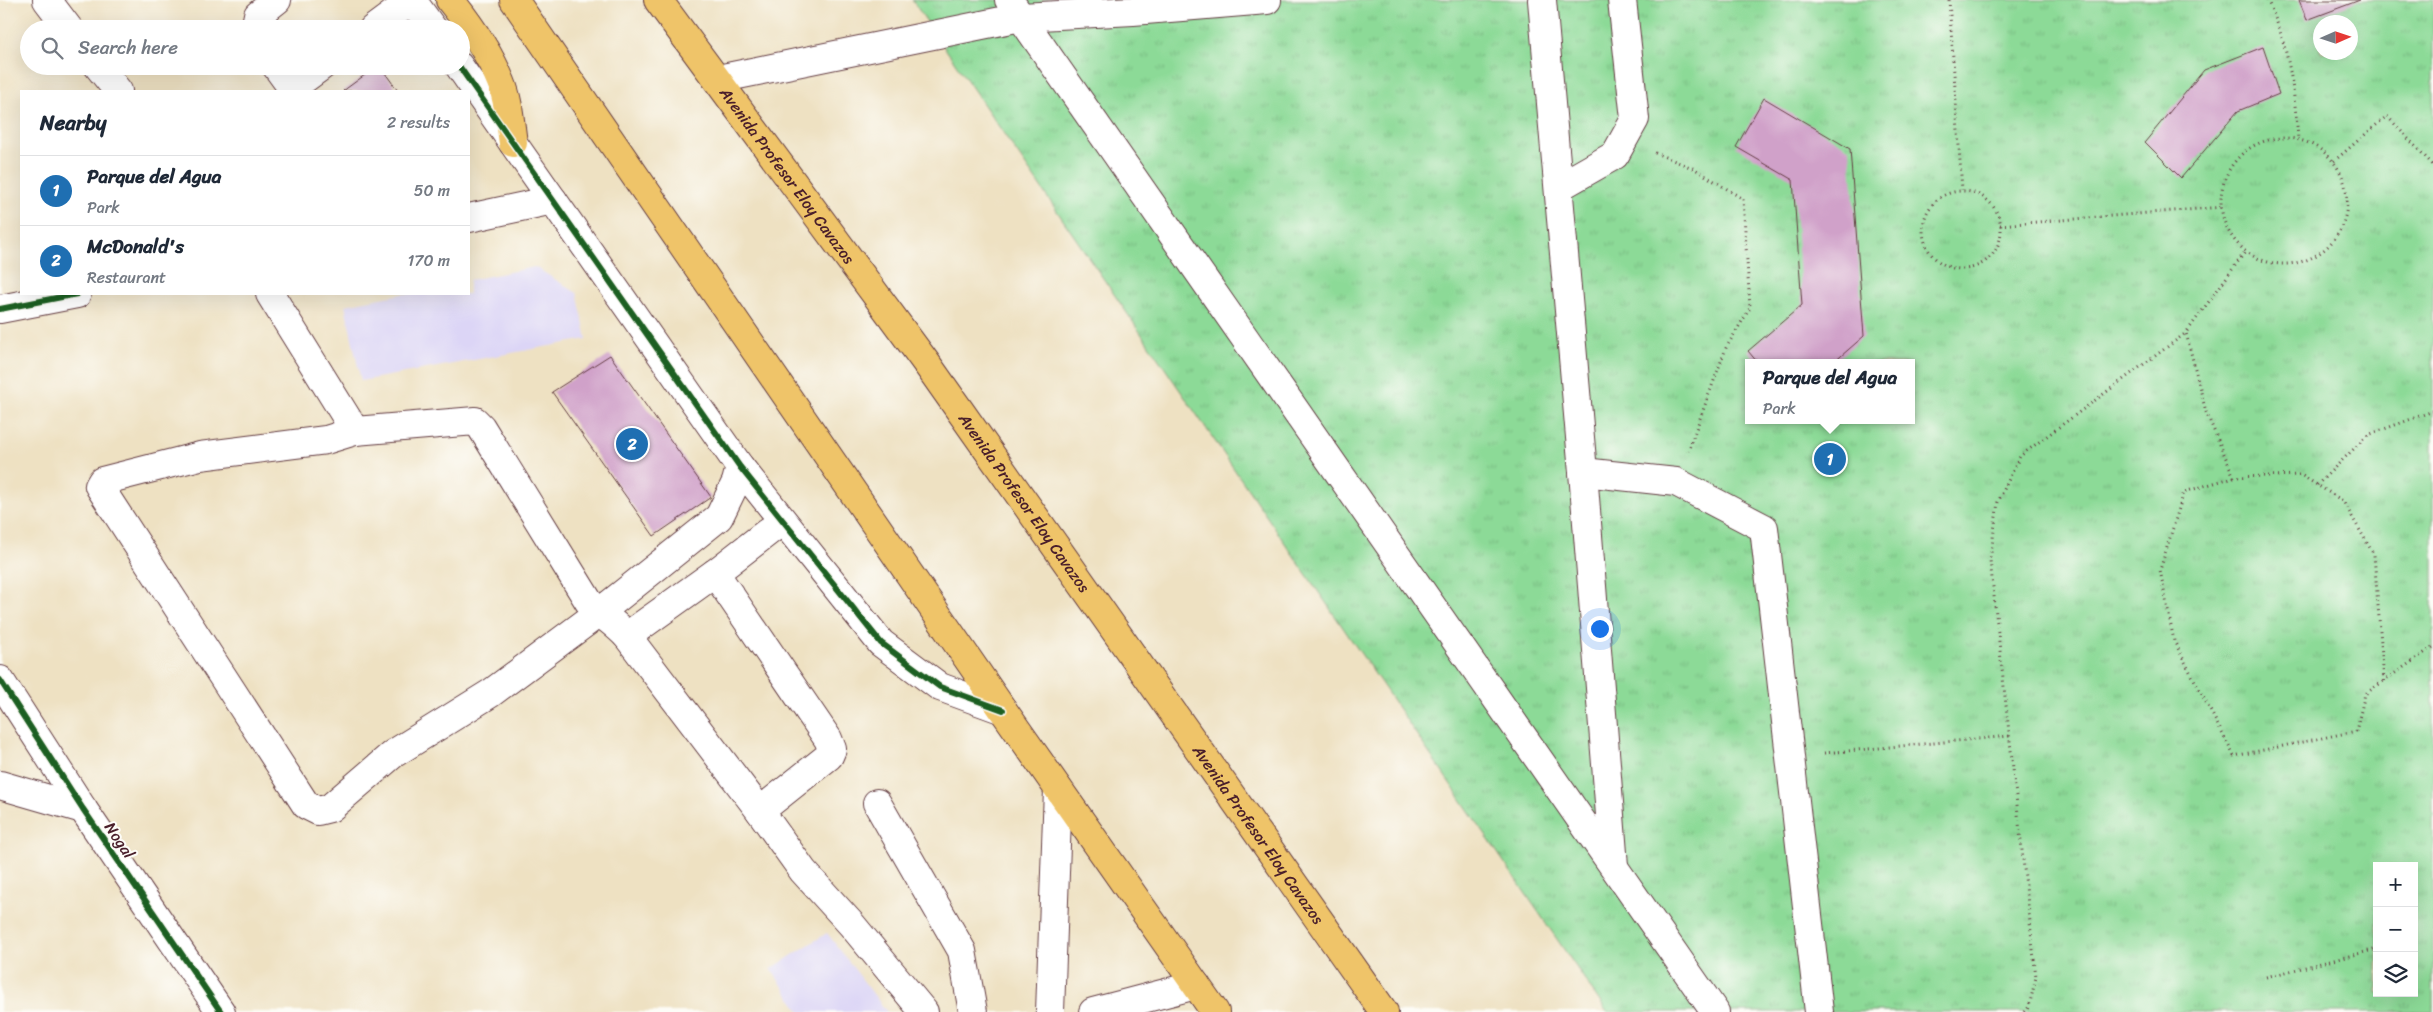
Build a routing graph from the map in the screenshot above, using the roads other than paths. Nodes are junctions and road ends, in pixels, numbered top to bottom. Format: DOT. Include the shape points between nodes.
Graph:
graph roads {
  1 [pos="46,0"];
  2 [pos="277,0"];
  3 [pos="412,0"];
  4 [pos="450,0"];
  5 [pos="514,0"];
  6 [pos="658,0"];
  7 [pos="1267,0"];
  8 [pos="1542,0"];
  9 [pos="1622,0"];
  10 [pos="1128,6"];
  11 [pos="1015,8"];
  12 [pos="62,20"];
  13 [pos="257,20"];
  14 [pos="385,20"];
  15 [pos="426,20"];
  16 [pos="464,20"];
  17 [pos="470,28"];
  18 [pos="105,75"];
  19 [pos="282,75"];
  20 [pos="311,75"];
  21 [pos="465,75"];
  22 [pos="718,79"];
  23 [pos="117,90"];
  24 [pos="293,90"];
  25 [pos="513,143"];
  26 [pos="1559,187"];
  27 [pos="553,200"];
  28 [pos="470,218"];
  29 [pos="72,295"];
  30 [pos="271,295"];
  31 [pos="0,309"];
  32 [pos="355,431"];
  33 [pos="740,467"];
  34 [pos="1583,472"];
  35 [pos="782,521"];
  36 [pos="715,573"];
  37 [pos="600,612"];
  38 [pos="627,636"];
  39 [pos="0,680"];
  40 [pos="1002,710"];
  41 [pos="0,785"];
  42 [pos="1058,789"];
  43 [pos="877,803"];
  44 [pos="83,809"];
  45 [pos="760,811"];
  46 [pos="1614,867"];
  47 [pos="1196,985"];
  48 [pos="221,1012"];
  49 [pos="924,1012"];
  50 [pos="973,1012"];
  51 [pos="1050,1012"];
  52 [pos="1094,1012"];
  53 [pos="1215,1012"];
  54 [pos="1384,1012"];
  55 [pos="1715,1012"];
  56 [pos="1818,1012"];
  1 -- 12 [label="street"];
  2 -- 13 [label="street" via="258,15"];
  3 -- 14 [label="street"];
  3 -- 15 [label="street"];
  4 -- 16 [label="main road"];
  5 -- 40 [label="main road"];
  6 -- 22 [label="main road, Avenida Profesor Eloy Cavazos"];
  7 -- 10 [label="street"];
  8 -- 26 [label="street"];
  9 -- 26 [label="street" via="1635,119 1615,155"];
  10 -- 11 [label="street"];
  11 -- 22 [label="street"];
  11 -- 46 [label="street"];
  17 -- 25 [label="main road" via="502,83"];
  18 -- 23 [label="street"];
  19 -- 24 [label="street"];
  20 -- 24 [label="street"];
  21 -- 25 [label="street"];
  22 -- 54 [label="main road, Avenida Profesor Eloy Cavazos" via="927,364"];
  25 -- 27 [label="street"];
  26 -- 34 [label="street"];
  27 -- 28 [label="street"];
  27 -- 33 [label="street"];
  29 -- 31 [label="street"];
  30 -- 32 [label="street"];
  32 -- 37 [label="street" via="475,421 588,602"];
  32 -- 37 [label="street" via="326,440 200,456 102,481 99,486 306,806 318,811 330,808 393,754 491,692"];
  33 -- 35 [label="street"];
  33 -- 37 [label="street" via="719,517"];
  34 -- 46 [label="street"];
  34 -- 56 [label="street" via="1676,482 1764,528"];
  35 -- 36 [label="street"];
  35 -- 40 [label="street" via="881,643 940,687"];
  36 -- 38 [label="street"];
  36 -- 45 [label="street" via="832,749 829,756"];
  37 -- 38 [label="street"];
  38 -- 45 [label="street"];
  39 -- 44 [label="street, Nogal"];
  40 -- 42 [label="main road"];
  41 -- 44 [label="street"];
  42 -- 47 [label="main road"];
  42 -- 51 [label="street"];
  43 -- 50 [label="street" via="962,951"];
  44 -- 48 [label="street, Nogal"];
  45 -- 49 [label="street" via="803,871 852,924"];
  46 -- 55 [label="street"];
  47 -- 52 [label="street"];
  47 -- 53 [label="main road"];
}
